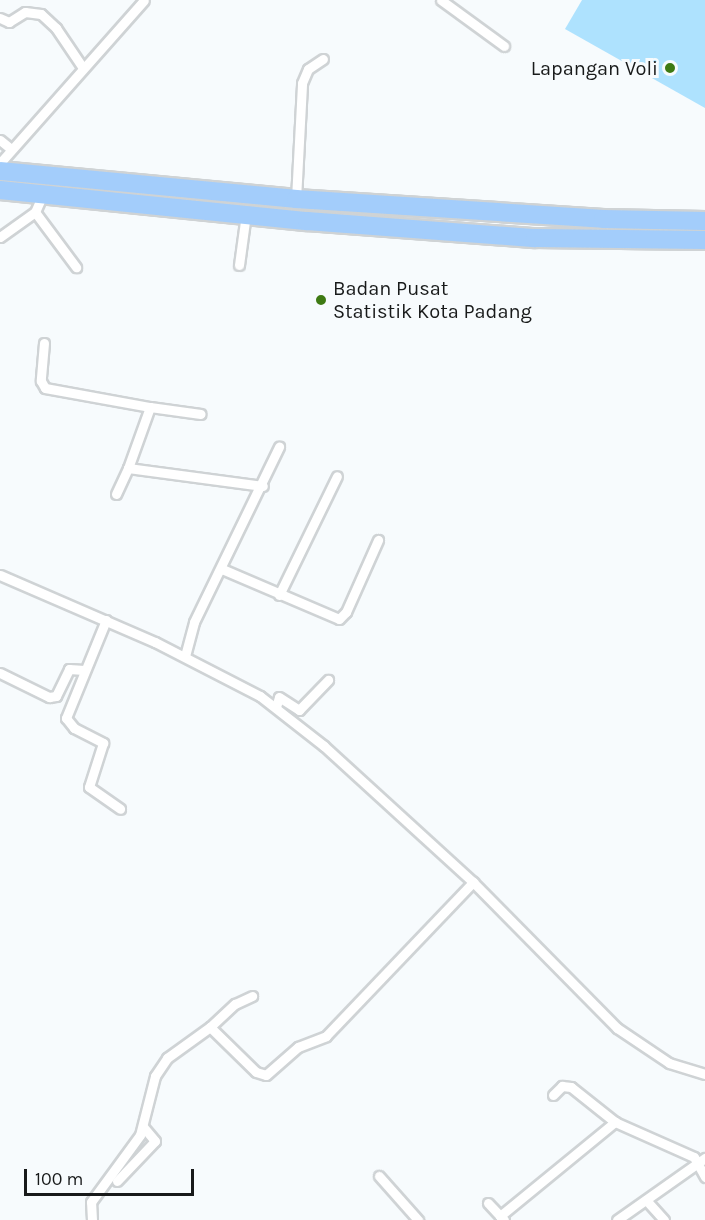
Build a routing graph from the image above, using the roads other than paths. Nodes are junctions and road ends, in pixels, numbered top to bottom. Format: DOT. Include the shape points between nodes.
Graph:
graph roads {
  1 [pos="144,0"];
  2 [pos="441,0"];
  3 [pos="0,18"];
  4 [pos="504,46"];
  5 [pos="323,59"];
  6 [pos="83,68"];
  7 [pos="0,140"];
  8 [pos="10,148"];
  9 [pos="0,163"];
  10 [pos="0,171"];
  11 [pos="0,190"];
  12 [pos="222,192"];
  13 [pos="43,194"];
  14 [pos="296,199"];
  15 [pos="35,212"];
  16 [pos="221,212"];
  17 [pos="246,214"];
  18 [pos="705,221"];
  19 [pos="0,237"];
  20 [pos="705,240"];
  21 [pos="239,265"];
  22 [pos="76,267"];
  23 [pos="44,343"];
  24 [pos="150,407"];
  25 [pos="201,414"];
  26 [pos="279,447"];
  27 [pos="128,468"];
  28 [pos="336,476"];
  29 [pos="263,486"];
  30 [pos="116,494"];
  31 [pos="378,540"];
  32 [pos="222,569"];
  33 [pos="0,575"];
  34 [pos="279,595"];
  35 [pos="106,620"];
  36 [pos="185,656"];
  37 [pos="84,670"];
  38 [pos="0,673"];
  39 [pos="328,680"];
  40 [pos="276,707"];
  41 [pos="120,808"];
  42 [pos="473,882"];
  43 [pos="252,996"];
  44 [pos="210,1027"];
  45 [pos="705,1074"];
  46 [pos="553,1095"];
  47 [pos="615,1122"];
  48 [pos="144,1128"];
  49 [pos="702,1162"];
  50 [pos="379,1176"];
  51 [pos="705,1177"];
  52 [pos="117,1180"];
  53 [pos="646,1200"];
  54 [pos="488,1203"];
  55 [pos="502,1218"];
  56 [pos="92,1220"];
  57 [pos="418,1220"];
  58 [pos="617,1220"];
  59 [pos="664,1220"];
  1 -- 6 [label="street"];
  2 -- 4 [label="street"];
  3 -- 6 [label="street" via="9,22 25,12 41,14 56,28"];
  5 -- 14 [label="street" via="308,69 302,82"];
  6 -- 8 [label="street"];
  7 -- 8 [label="street"];
  8 -- 9 [label="street"];
  10 -- 12 [label="highway"];
  11 -- 13 [label="highway"];
  12 -- 14 [label="highway"];
  12 -- 16 [label="highway"];
  13 -- 15 [label="street"];
  13 -- 16 [label="highway"];
  14 -- 18 [label="highway" via="591,218"];
  15 -- 19 [label="street"];
  15 -- 22 [label="street"];
  16 -- 17 [label="highway"];
  17 -- 20 [label="highway" via="535,238"];
  17 -- 21 [label="street"];
  23 -- 24 [label="street" via="41,381 45,388"];
  24 -- 25 [label="street"];
  24 -- 27 [label="street"];
  26 -- 29 [label="street"];
  27 -- 29 [label="street"];
  27 -- 30 [label="street"];
  28 -- 34 [label="street"];
  29 -- 32 [label="street"];
  31 -- 34 [label="street" via="343,617 333,619"];
  32 -- 34 [label="street"];
  32 -- 36 [label="street" via="195,622"];
  33 -- 35 [label="street"];
  35 -- 36 [label="street"];
  35 -- 37 [label="street"];
  36 -- 40 [label="street"];
  37 -- 38 [label="street" via="69,669 56,696 49,698"];
  37 -- 41 [label="street" via="66,718 74,728 102,741 103,749 88,787"];
  39 -- 40 [label="street" via="299,710 279,697"];
  40 -- 42 [label="street"];
  42 -- 44 [label="street" via="326,1036 298,1047 266,1074 256,1072"];
  42 -- 45 [label="street" via="617,1028 669,1063"];
  43 -- 44 [label="street"];
  44 -- 48 [label="street" via="183,1044 160,1067"];
  46 -- 47 [label="street" via="562,1086 571,1087"];
  47 -- 49 [label="street"];
  47 -- 55 [label="street"];
  48 -- 52 [label="street" via="155,1141"];
  48 -- 56 [label="street" via="95,1194 90,1210"];
  49 -- 51 [label="street"];
  49 -- 53 [label="street"];
  50 -- 57 [label="street"];
  53 -- 58 [label="street"];
  53 -- 59 [label="street"];
  54 -- 55 [label="street"];
}
